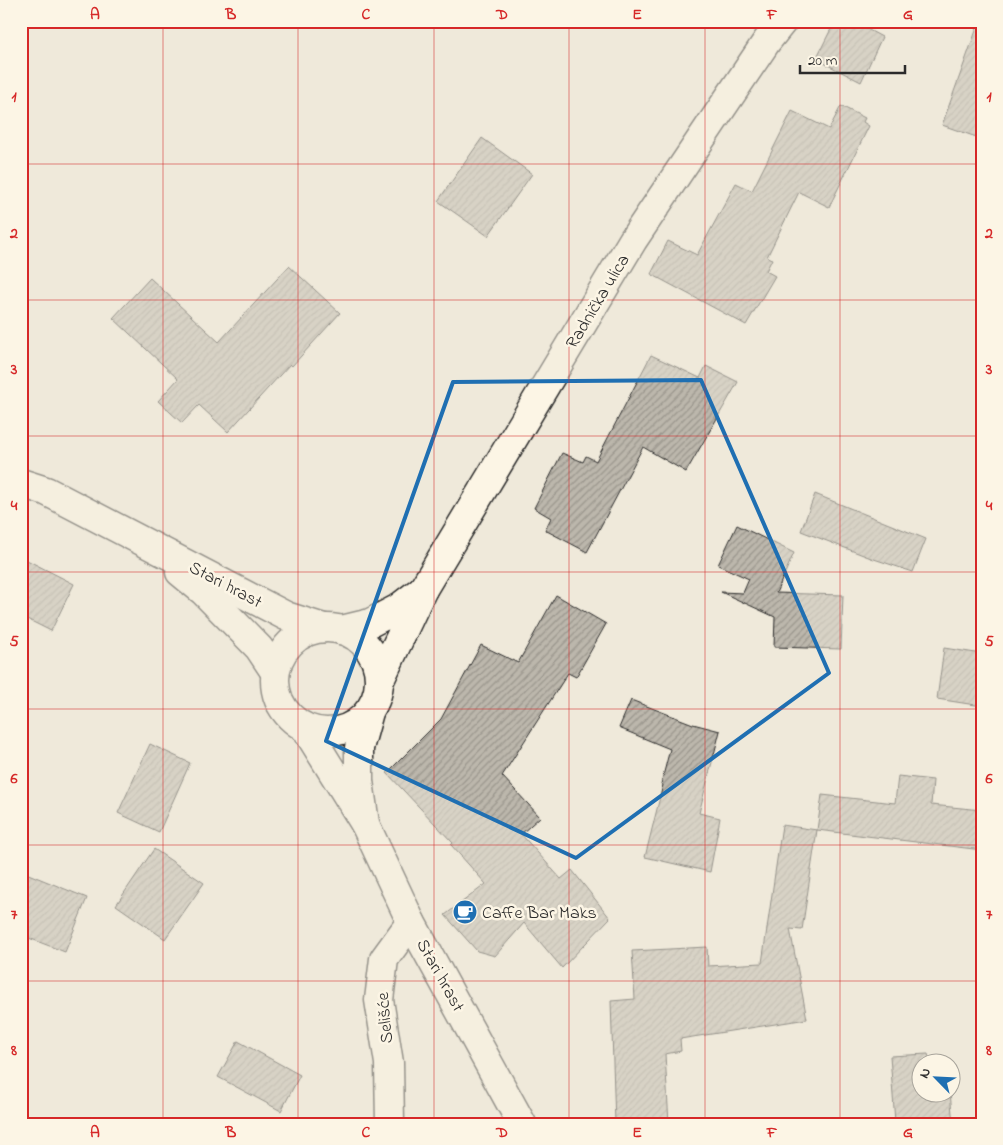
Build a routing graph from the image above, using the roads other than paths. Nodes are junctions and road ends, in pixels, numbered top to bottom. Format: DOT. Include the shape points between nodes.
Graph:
graph roads {
  1 [pos="783,21"];
  2 [pos="21,483"];
  3 [pos="131,534"];
  4 [pos="423,589"];
  5 [pos="332,629"];
  6 [pos="275,672"];
  7 [pos="380,680"];
  8 [pos="368,712"];
  9 [pos="306,729"];
  10 [pos="365,824"];
  11 [pos="411,922"];
  12 [pos="390,1124"];
  13 [pos="522,1124"];
  1 -- 4 [label="street, Radnička ulica" via="634,240"];
  2 -- 3 [label="street, Stari hrast" via="46,491"];
  3 -- 5 [label="street, Stari hrast" via="286,616"];
  3 -- 6 [label="street, Stari hrast" via="203,591 259,648"];
  4 -- 5 [label="street, Radnička ulica" via="397,609 370,623"];
  4 -- 7 [label="street, Radnička ulica"];
  5 -- 6 [label="street" via="306,632 292,641 281,655"];
  5 -- 7 [label="street" via="356,636 368,648"];
  6 -- 9 [label="street" via="275,689 281,706 291,719"];
  7 -- 8 [label="street" via="377,697"];
  8 -- 9 [label="street" via="356,724 340,732"];
  8 -- 10 [label="street, Stari hrast" via="359,748 359,782"];
  9 -- 10 [label="street, Stari hrast"];
  10 -- 11 [label="street, Stari hrast"];
  11 -- 12 [label="street, Selišće" via="384,959 379,1000 389,1062"];
  11 -- 13 [label="street, Stari hrast"];
}
